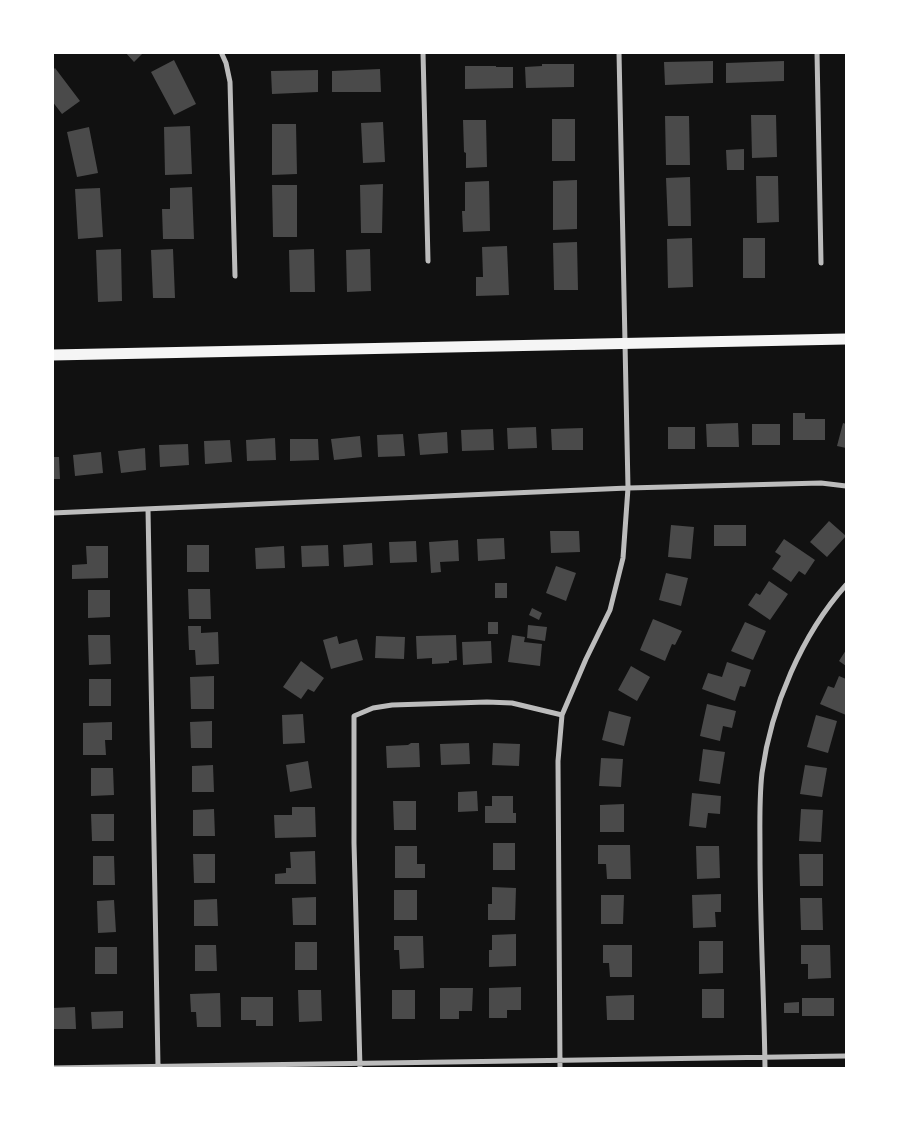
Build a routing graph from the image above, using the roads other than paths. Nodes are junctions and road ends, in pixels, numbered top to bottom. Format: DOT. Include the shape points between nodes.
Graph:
graph roads {
  1 [pos="221,52"];
  2 [pos="423,52"];
  3 [pos="619,52"];
  4 [pos="817,52"];
  5 [pos="428,261"];
  6 [pos="821,263"];
  7 [pos="235,276"];
  8 [pos="846,338"];
  9 [pos="625,343"];
  10 [pos="52,355"];
  11 [pos="846,486"];
  12 [pos="628,488"];
  13 [pos="148,509"];
  14 [pos="52,513"];
  15 [pos="846,585"];
  16 [pos="562,715"];
  17 [pos="846,1056"];
  18 [pos="765,1058"];
  19 [pos="560,1060"];
  20 [pos="158,1066"];
  21 [pos="360,1066"];
  22 [pos="52,1068"];
  23 [pos="560,1068"];
  24 [pos="765,1068"];
  1 -- 7 [label="street" via="230,82"];
  2 -- 5 [label="street"];
  3 -- 9 [label="street"];
  4 -- 6 [label="street"];
  8 -- 9 [label="main road"];
  9 -- 10 [label="main road"];
  9 -- 12 [label="street"];
  11 -- 12 [label="street" via="821,483"];
  12 -- 13 [label="street"];
  12 -- 16 [label="street" via="623,558 610,610"];
  13 -- 14 [label="street"];
  13 -- 20 [label="street"];
  15 -- 18 [label="street" via="814,629 796,663 775,715 762,772 760,868"];
  16 -- 19 [label="street" via="558,761"];
  16 -- 21 [label="street" via="512,703 487,702 392,705 354,716"];
  17 -- 18 [label="street"];
  18 -- 19 [label="street"];
  18 -- 24 [label="street"];
  19 -- 21 [label="street"];
  19 -- 23 [label="street"];
  20 -- 21 [label="street"];
  20 -- 22 [label="street"];
}
